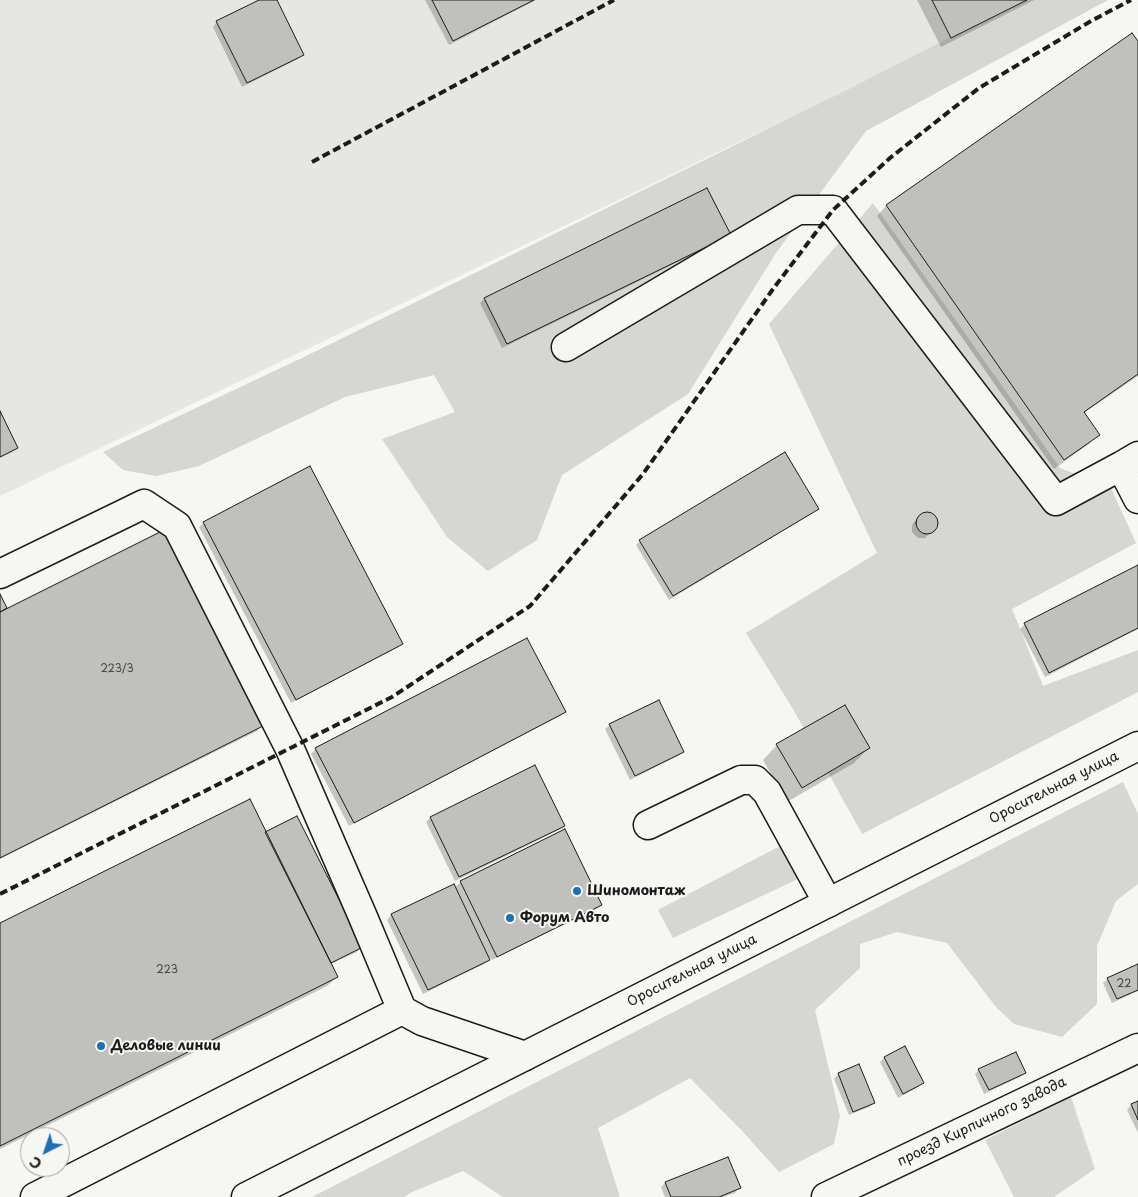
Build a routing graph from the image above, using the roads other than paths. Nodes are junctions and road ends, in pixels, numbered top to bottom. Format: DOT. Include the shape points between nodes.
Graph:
graph roads {
  1 [pos="566,347"];
  2 [pos="1130,461"];
  3 [pos="1138,499"];
  4 [pos="0,574"];
  5 [pos="1138,746"];
  6 [pos="648,824"];
  7 [pos="828,903"];
  8 [pos="402,1010"];
  9 [pos="1138,1048"];
  10 [pos="525,1056"];
  11 [pos="36,1197"];
  12 [pos="246,1197"];
  13 [pos="826,1197"];
  1 -- 2 [label="main road" via="798,210 833,210 1056,501"];
  2 -- 3 [label="main road"];
  4 -- 8 [label="main road" via="144,504 177,526 290,749"];
  5 -- 7 [label="main road, Оросительная улица"];
  6 -- 7 [label="main road" via="741,780 755,780 767,792"];
  7 -- 10 [label="main road, Оросительная улица"];
  8 -- 10 [label="main road"];
  8 -- 11 [label="main road"];
  9 -- 13 [label="main road, проезд Кирпичного завода"];
  10 -- 12 [label="main road, Оросительная улица"];
}
